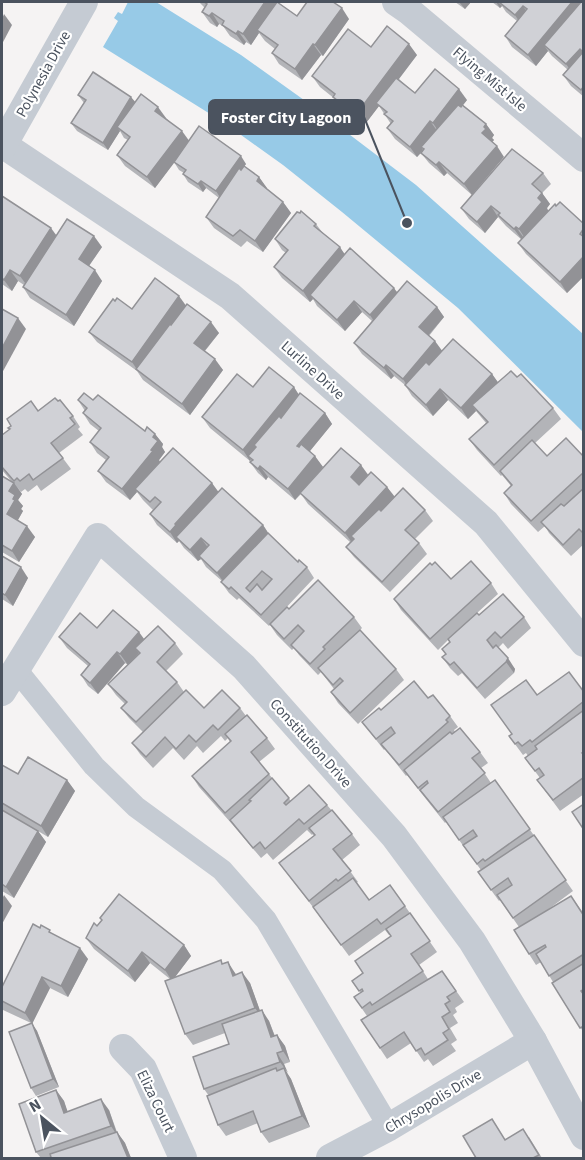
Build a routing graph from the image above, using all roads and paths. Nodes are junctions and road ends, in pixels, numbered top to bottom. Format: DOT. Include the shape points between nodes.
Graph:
graph roads {
  1 [pos="84,2"];
  2 [pos="396,2"];
  3 [pos="2,145"];
  4 [pos="584,158"];
  5 [pos="584,643"];
  6 [pos="8,680"];
  7 [pos="534,1041"];
  8 [pos="123,1048"];
  9 [pos="389,1127"];
  10 [pos="584,1136"];
  11 [pos="183,1158"];
  12 [pos="330,1158"];
  1 -- 3 [label="street, Polynesia Drive"];
  2 -- 4 [label="street, Flying Mist Isle"];
  3 -- 5 [label="street, Lurline Drive" via="230,297 486,524"];
  6 -- 7 [label="street, Constitution Drive" via="98,537 244,668 394,836 472,941"];
  6 -- 9 [label="street" via="136,807 222,870 266,920"];
  7 -- 9 [label="street, Chrysopolis Drive"];
  7 -- 10 [label="street, Constitution Drive"];
  8 -- 11 [label="street, Eliza Court" via="143,1069"];
  9 -- 12 [label="street, Chrysopolis Drive"];
}
